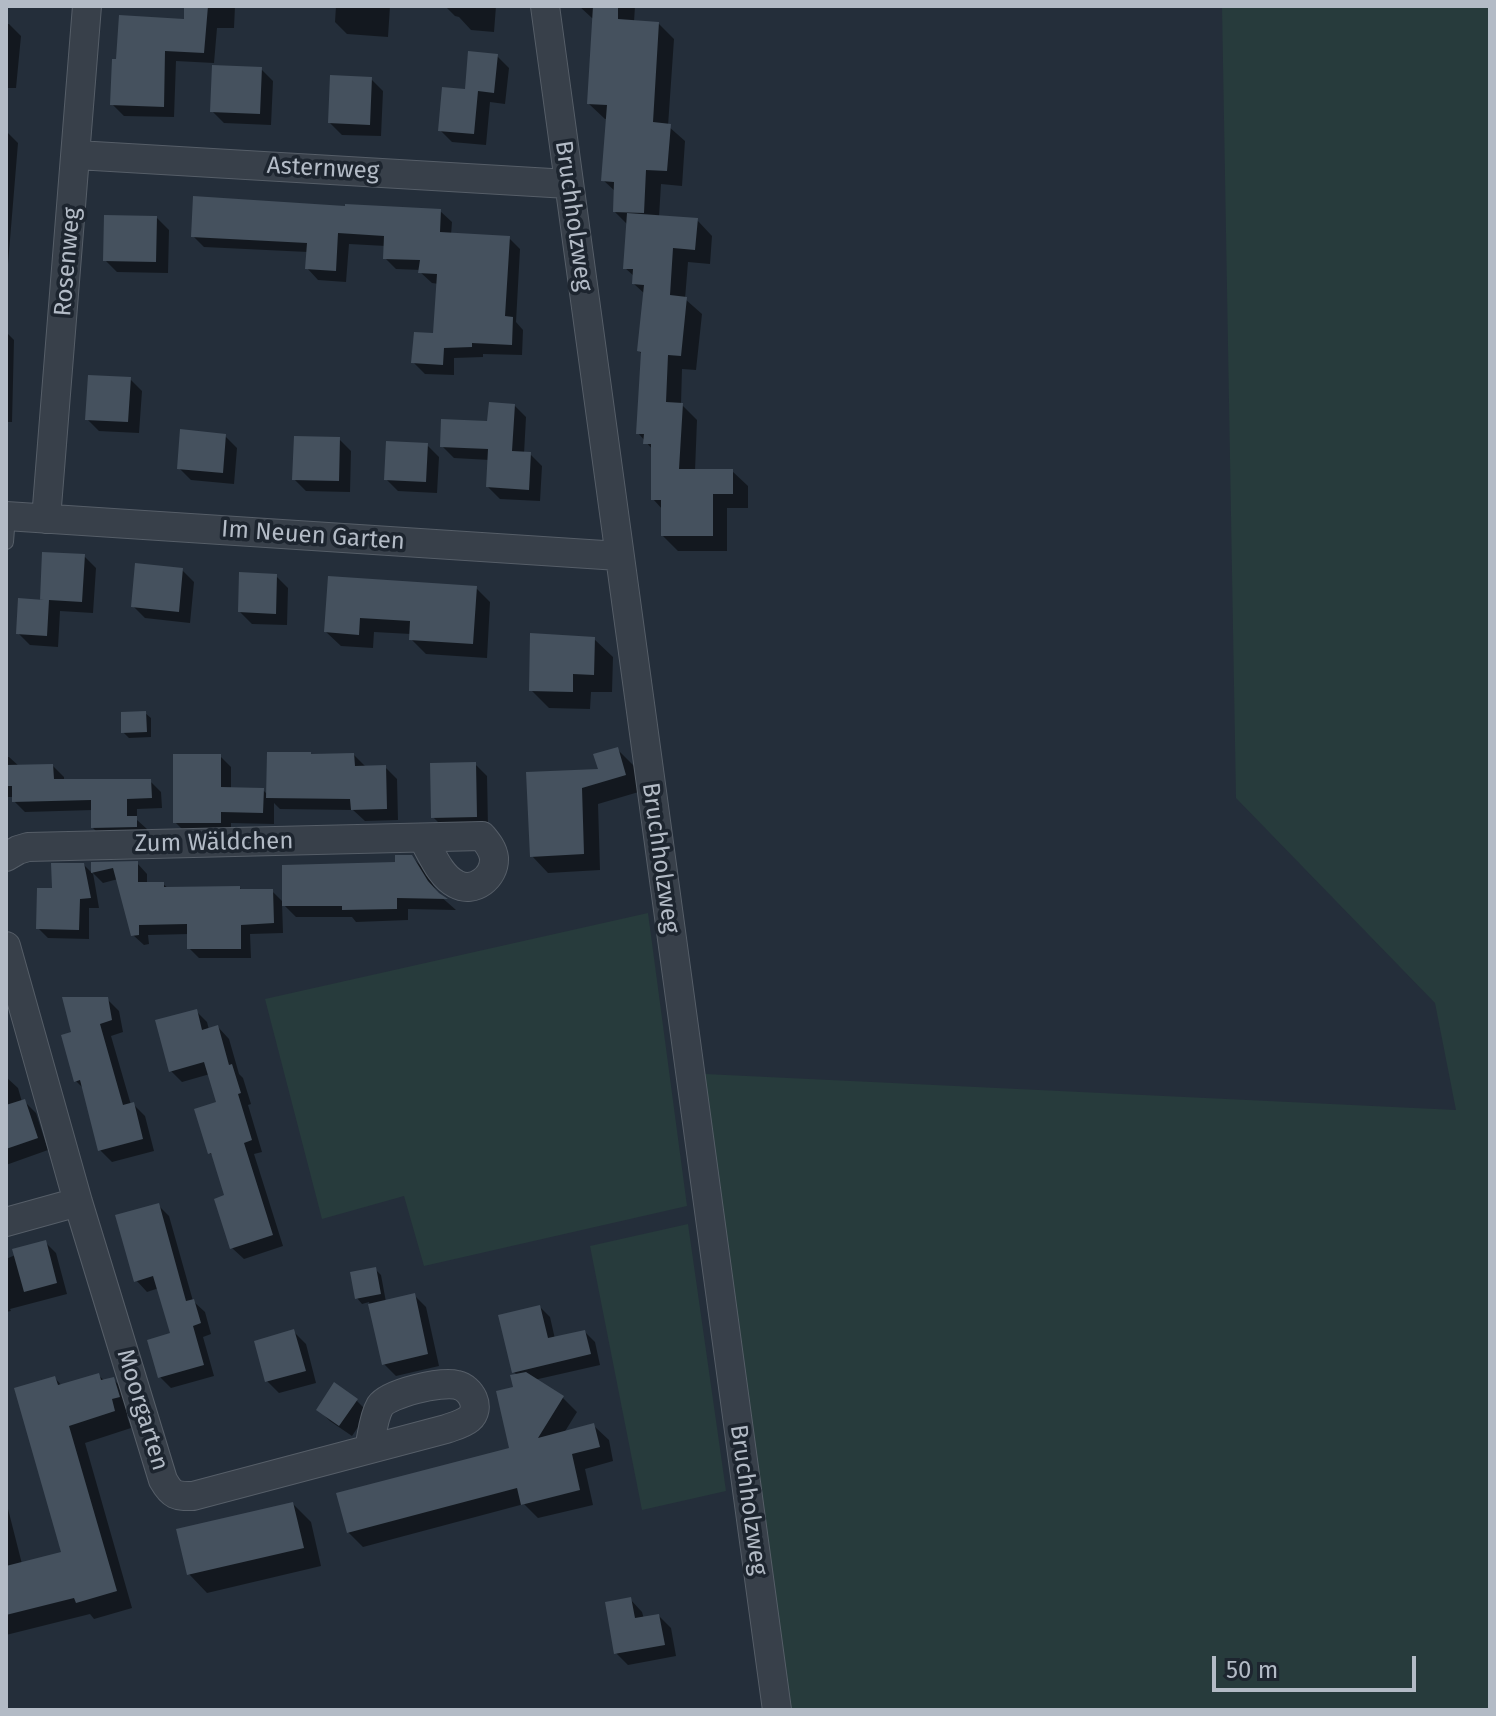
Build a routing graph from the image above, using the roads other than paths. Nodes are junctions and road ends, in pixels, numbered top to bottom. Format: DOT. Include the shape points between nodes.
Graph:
graph roads {
  1 [pos="87,6"];
  2 [pos="545,6"];
  3 [pos="77,155"];
  4 [pos="568,184"];
  5 [pos="46,519"];
  6 [pos="7,525"];
  7 [pos="619,556"];
  8 [pos="423,839"];
  9 [pos="6,857"];
  10 [pos="6,946"];
  11 [pos="78,1202"];
  12 [pos="6,1222"];
  13 [pos="369,1449"];
  14 [pos="777,1710"];
  1 -- 3 [label="street, Rosenweg"];
  2 -- 4 [label="street, Bruchholzweg"];
  3 -- 4 [label="street, Asternweg"];
  3 -- 5 [label="street, Rosenweg"];
  4 -- 7 [label="street, Bruchholzweg"];
  5 -- 6 [label="street, Im Neuen Garten"];
  5 -- 7 [label="street, Im Neuen Garten"];
  7 -- 14 [label="street, Bruchholzweg"];
  8 -- 9 [label="street, Zum Wäldchen" via="28,847"];
  10 -- 11 [label="street"];
  11 -- 12 [label="street"];
  11 -- 13 [label="street, Moorgarten" via="169,1491 193,1496"];
}
